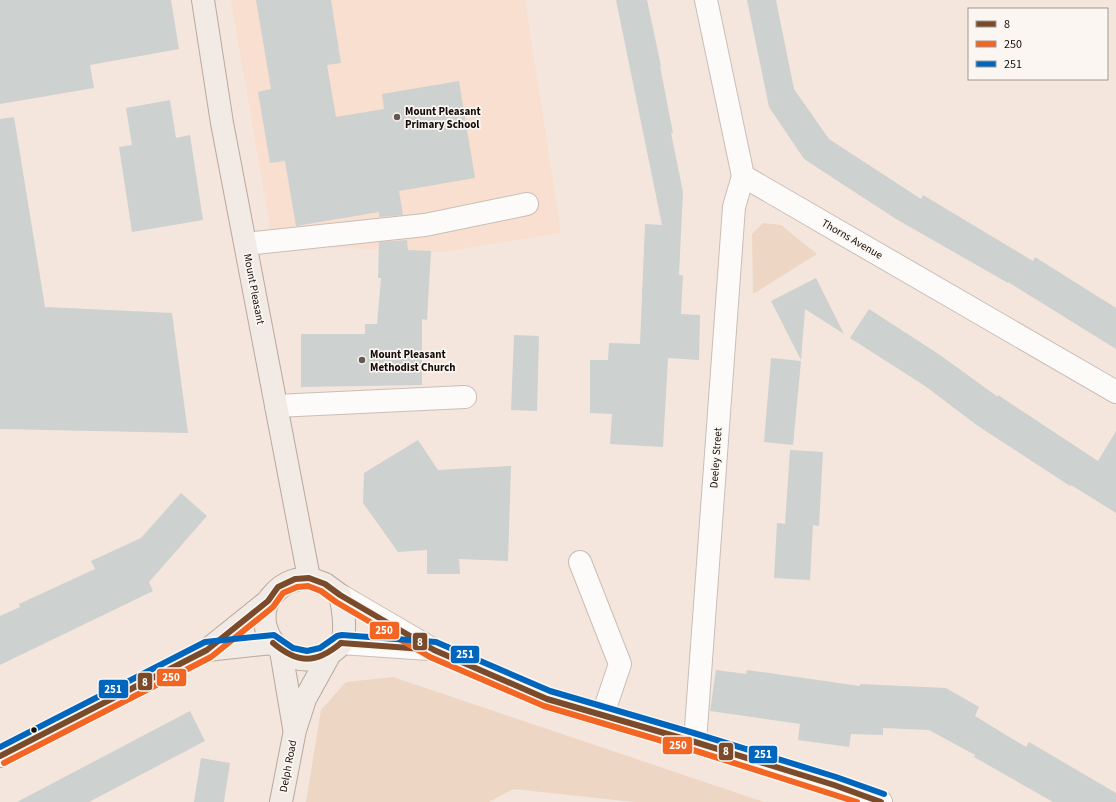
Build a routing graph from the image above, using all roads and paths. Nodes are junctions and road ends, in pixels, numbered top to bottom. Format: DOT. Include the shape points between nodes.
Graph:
graph roads {
  1 [pos="203,0"];
  2 [pos="706,0"];
  3 [pos="743,176"];
  4 [pos="527,204"];
  5 [pos="246,244"];
  6 [pos="1116,392"];
  7 [pos="465,397"];
  8 [pos="276,406"];
  9 [pos="580,562"];
  10 [pos="309,578"];
  11 [pos="340,595"];
  12 [pos="268,601"];
  13 [pos="277,647"];
  14 [pos="336,648"];
  15 [pos="207,650"];
  16 [pos="434,650"];
  17 [pos="603,714"];
  18 [pos="295,730"];
  19 [pos="695,742"];
  20 [pos="0,756"];
  21 [pos="281,802"];
  22 [pos="881,802"];
  1 -- 5 [label="main road, Mount Pleasant" via="222,123"];
  2 -- 3 [label="street"];
  3 -- 6 [label="street, Thorns Avenue"];
  3 -- 19 [label="street, Deeley Street" via="734,207"];
  4 -- 5 [label="street" via="425,225"];
  5 -- 8 [label="main road, Mount Pleasant"];
  7 -- 8 [label="street"];
  8 -- 10 [label="main road, Mount Pleasant"];
  9 -- 17 [label="street" via="620,664"];
  10 -- 11 [label="main road" via="325,584"];
  10 -- 12 [label="main road" via="295,579 278,587"];
  11 -- 14 [label="main road" via="344,619"];
  11 -- 16 [label="street"];
  12 -- 13 [label="main road" via="264,618 267,634"];
  12 -- 15 [label="main road"];
  13 -- 14 [label="main road" via="297,659 312,660"];
  13 -- 15 [label="main road"];
  13 -- 18 [label="main road, Delph Road"];
  14 -- 16 [label="street"];
  14 -- 18 [label="main road, Delph Road" via="305,699"];
  15 -- 20 [label="main road"];
  16 -- 17 [label="street" via="547,698"];
  17 -- 19 [label="street"];
  18 -- 21 [label="main road, Delph Road"];
  19 -- 22 [label="street"];
}
